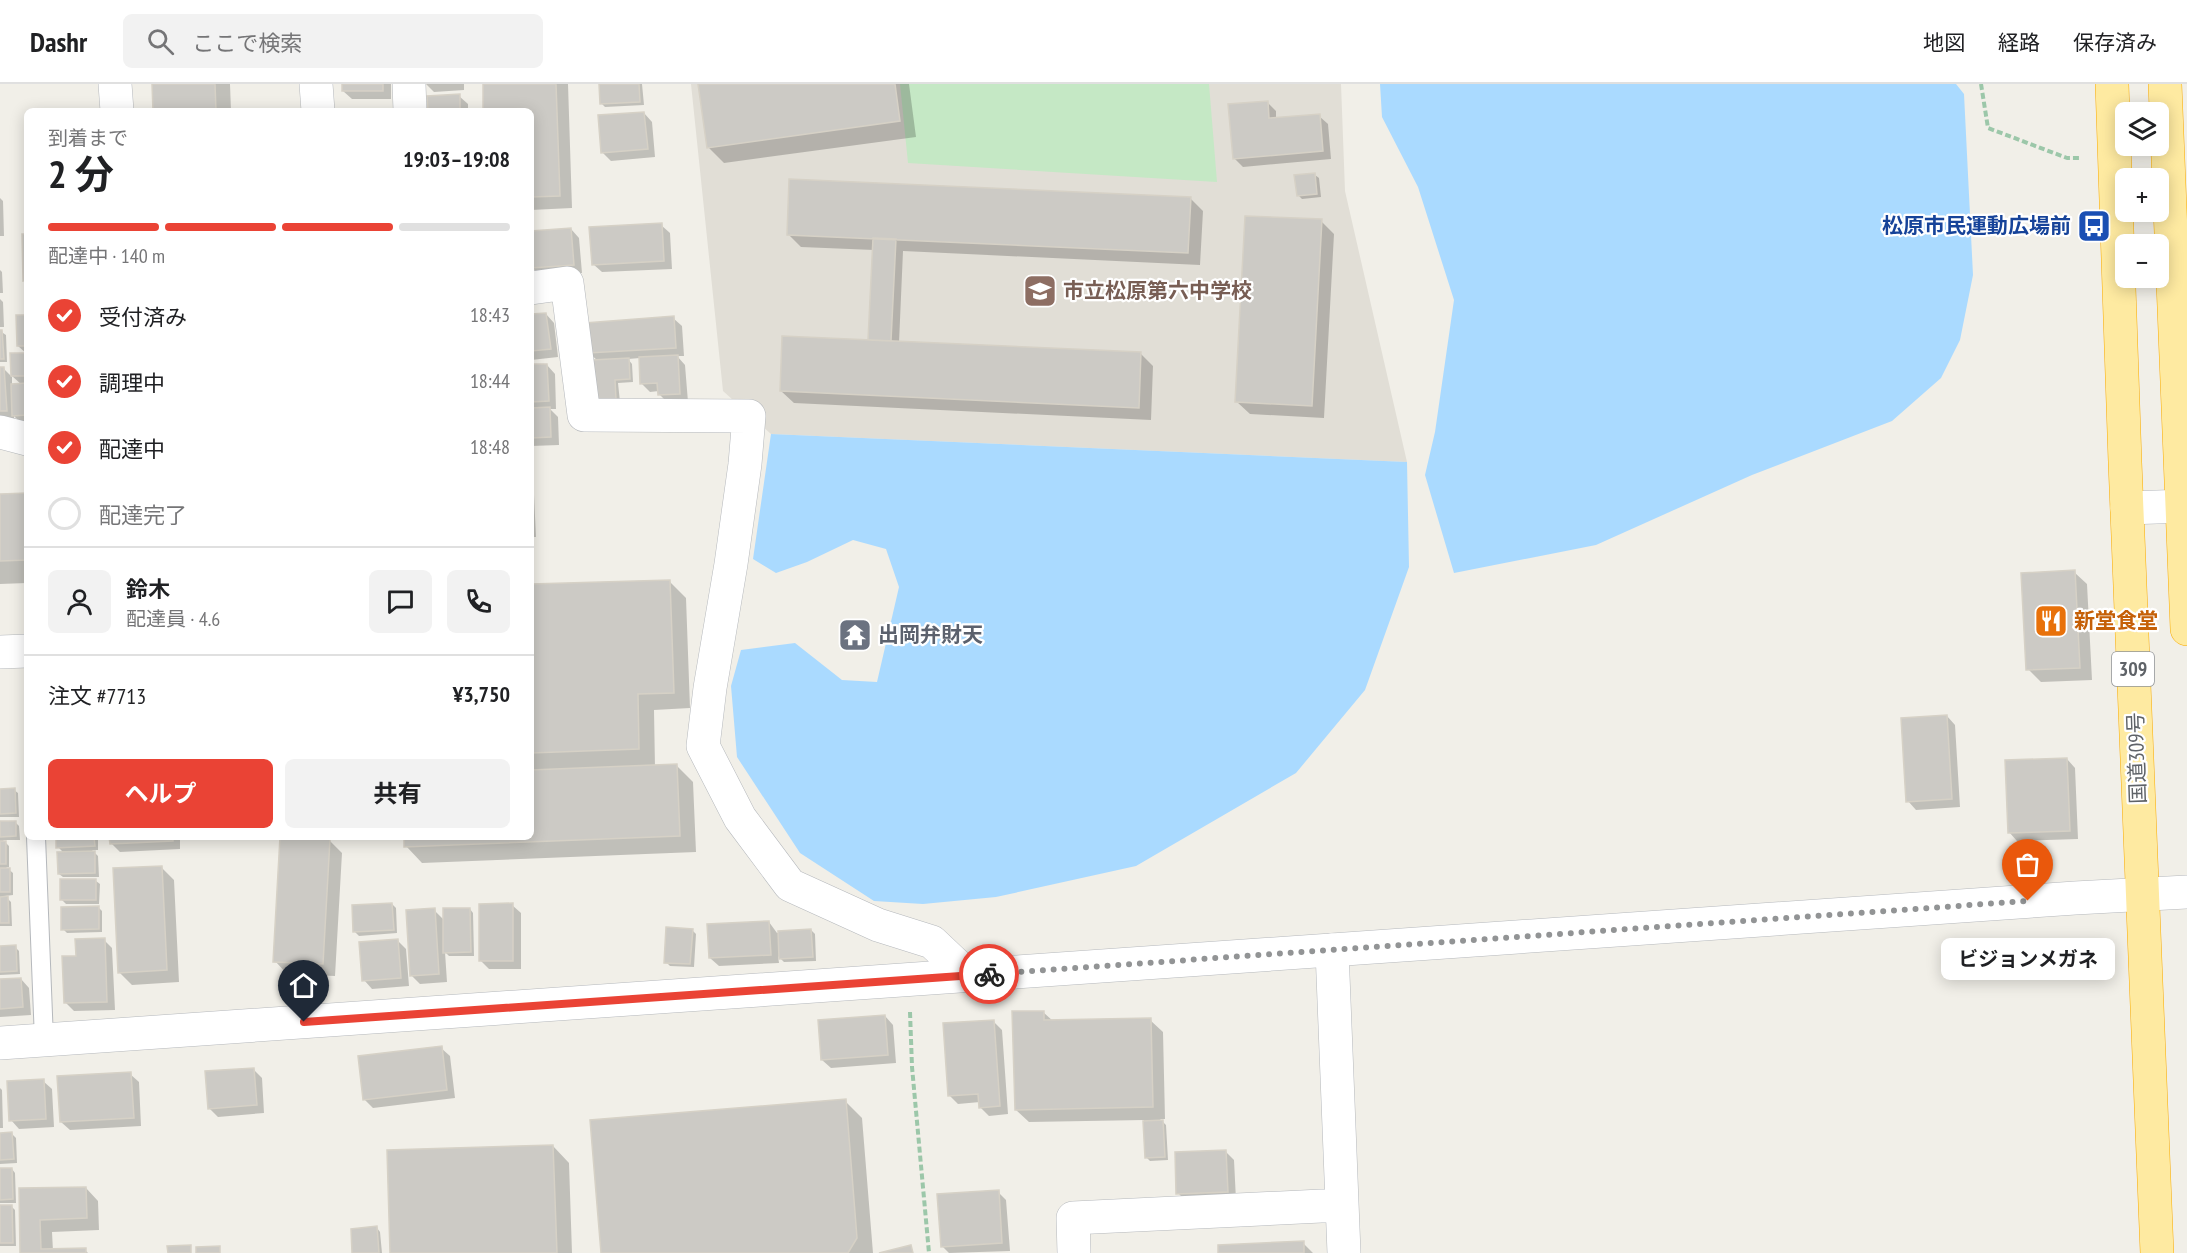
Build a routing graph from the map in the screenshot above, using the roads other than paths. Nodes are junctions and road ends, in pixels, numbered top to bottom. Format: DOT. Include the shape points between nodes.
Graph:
graph roads {
  1 [pos="115,84"];
  2 [pos="316,84"];
  3 [pos="408,84"];
  4 [pos="2112,84"];
  5 [pos="2165,84"];
  6 [pos="117,108"];
  7 [pos="318,108"];
  8 [pos="410,108"];
  9 [pos="2177,144"];
  10 [pos="534,288"];
  11 [pos="0,432"];
  12 [pos="24,438"];
  13 [pos="2184,506"];
  14 [pos="2127,508"];
  15 [pos="2187,629"];
  16 [pos="24,651"];
  17 [pos="0,652"];
  18 [pos="36,840"];
  19 [pos="2187,892"];
  20 [pos="2143,894"];
  21 [pos="1332,950"];
  22 [pos="968,976"];
  23 [pos="44,1040"];
  24 [pos="0,1043"];
  25 [pos="1342,1205"];
  26 [pos="1074,1253"];
  27 [pos="1344,1253"];
  28 [pos="2157,1253"];
  1 -- 6 [label="street"];
  2 -- 7 [label="street"];
  3 -- 8 [label="street"];
  4 -- 14 [label="highway, 国道309号 / 309"];
  5 -- 9 [label="highway"];
  9 -- 13 [label="highway"];
  10 -- 22 [label="street" via="567,283 584,415 749,416 703,746 740,818 790,885 878,925 932,942"];
  11 -- 12 [label="street"];
  13 -- 14 [label="street"];
  13 -- 15 [label="highway"];
  14 -- 20 [label="highway, 国道309号 / 309"];
  16 -- 17 [label="street"];
  18 -- 23 [label="lane"];
  19 -- 20 [label="street"];
  20 -- 21 [label="street"];
  20 -- 28 [label="highway, 国道309号 / 309"];
  21 -- 22 [label="street"];
  21 -- 25 [label="street"];
  22 -- 23 [label="street"];
  23 -- 24 [label="street"];
  25 -- 26 [label="street" via="1072,1218"];
  25 -- 27 [label="street"];
}
